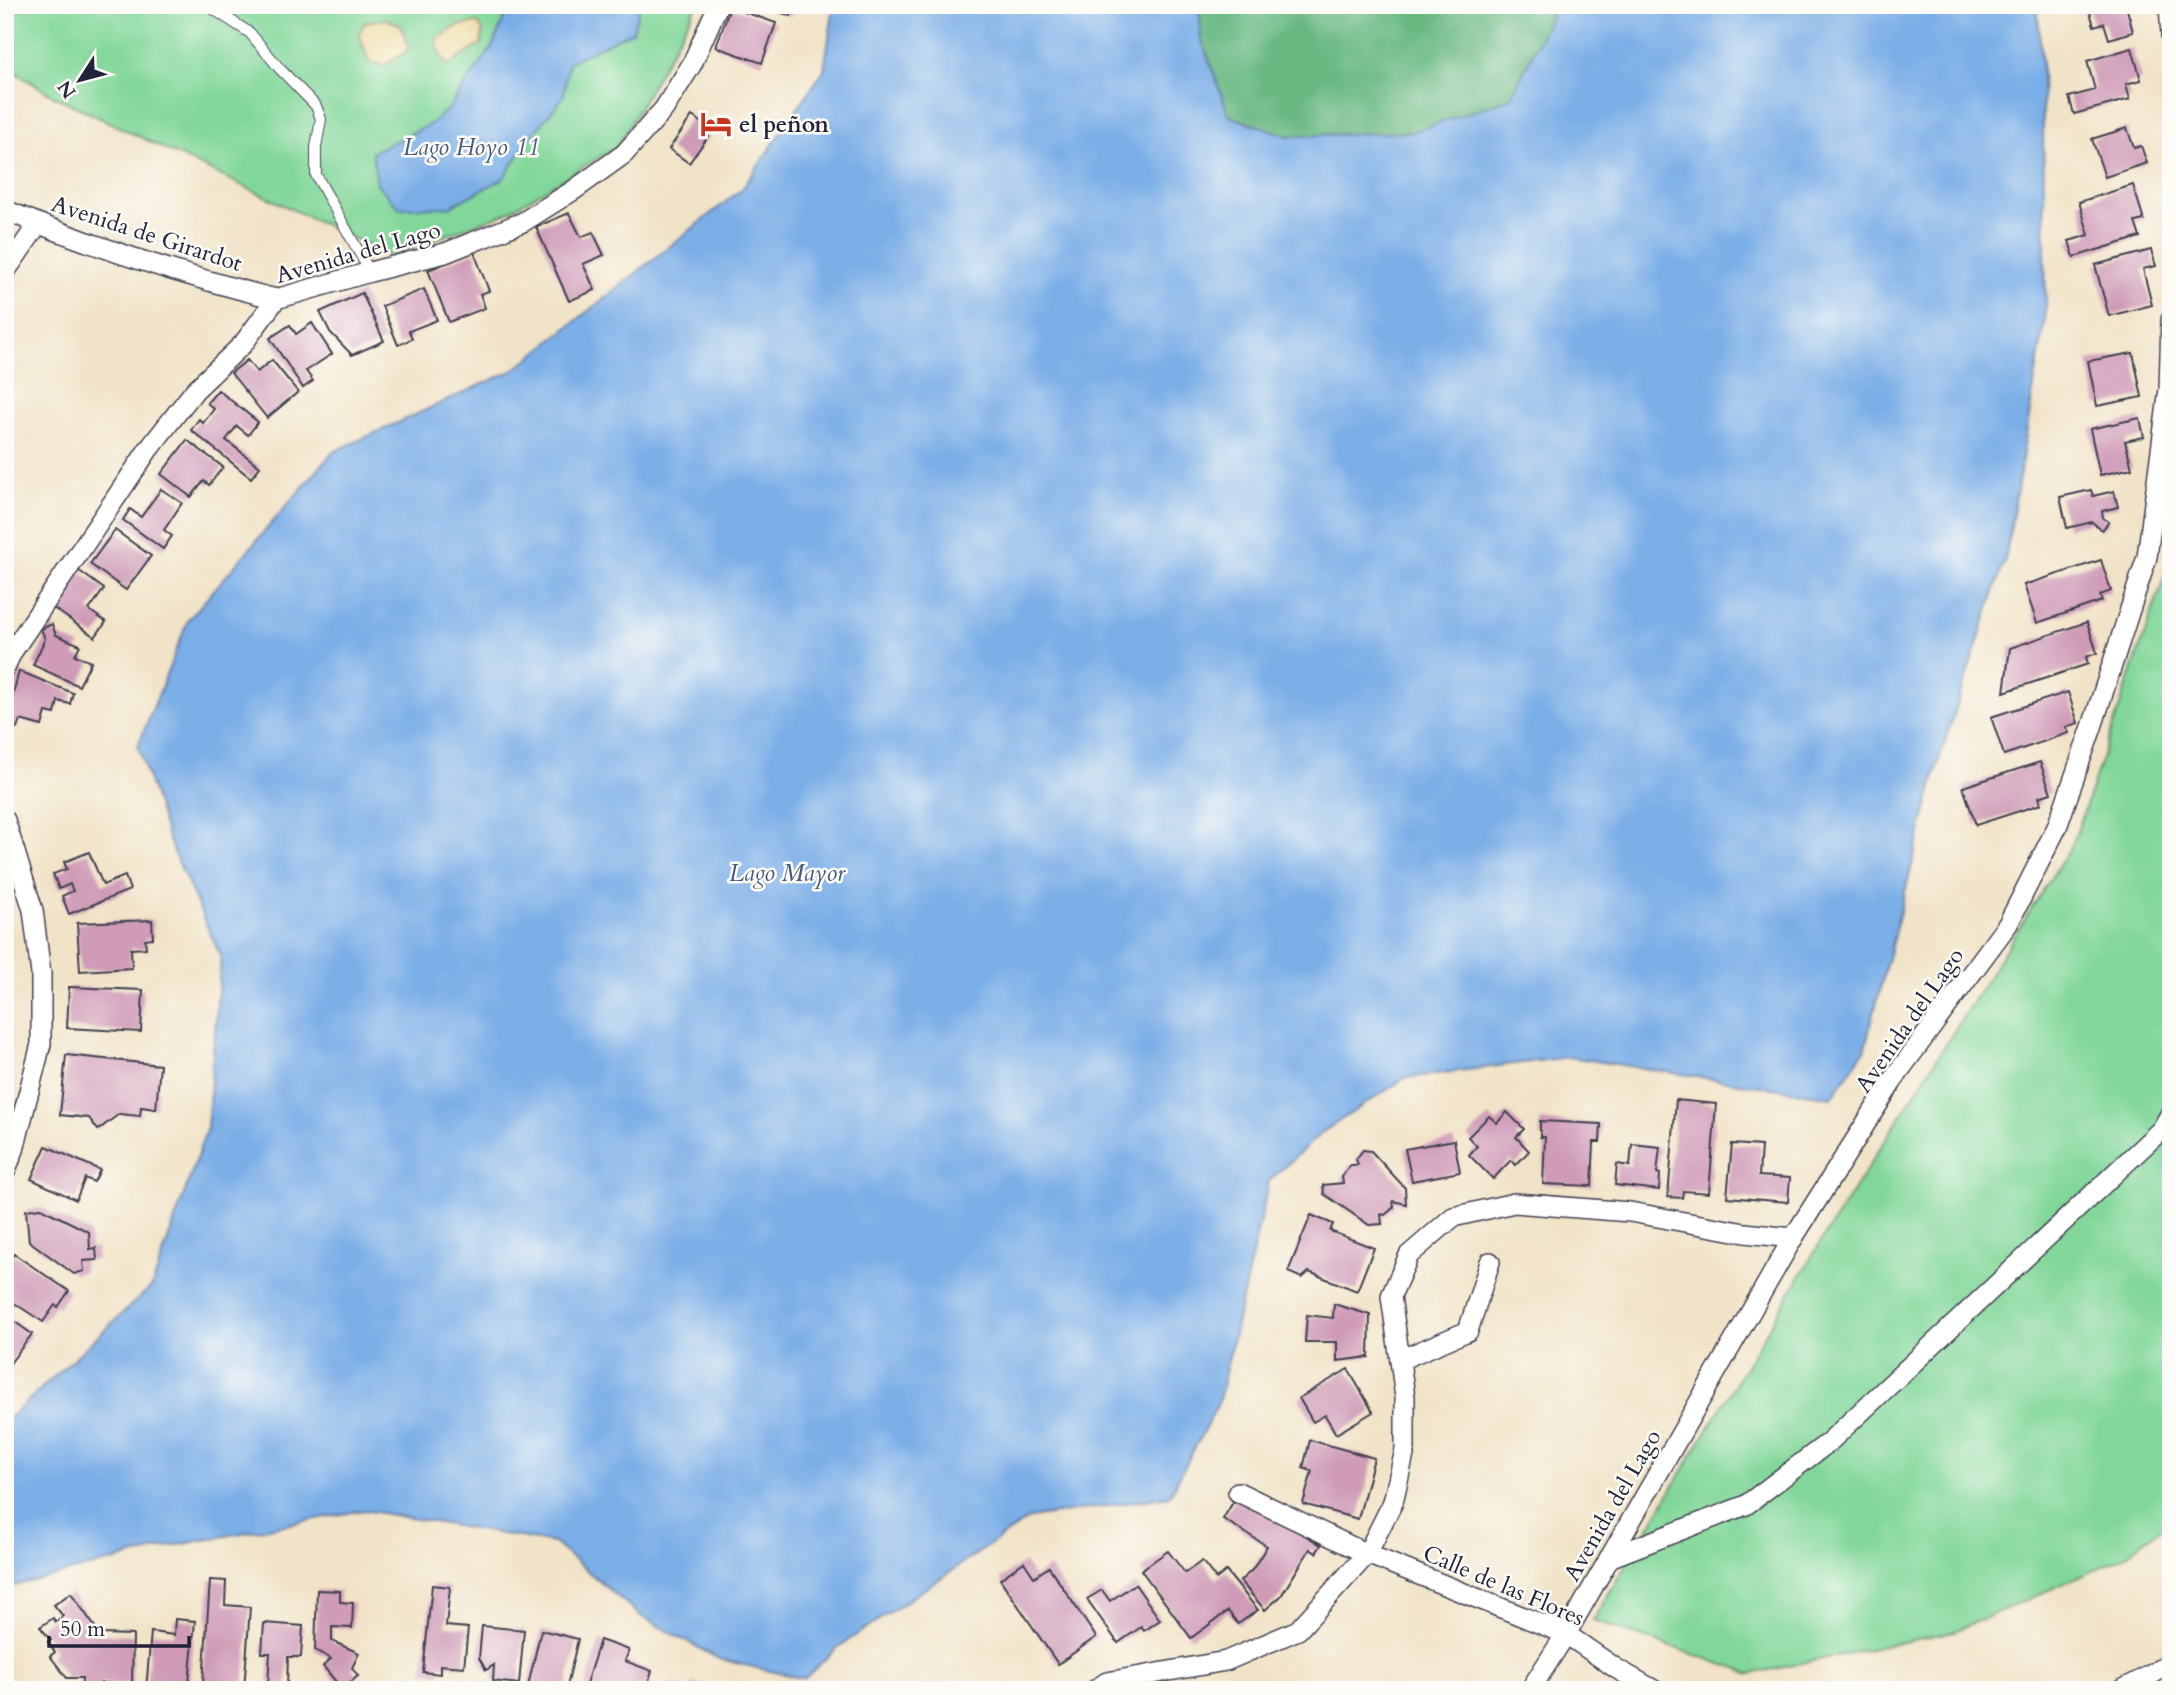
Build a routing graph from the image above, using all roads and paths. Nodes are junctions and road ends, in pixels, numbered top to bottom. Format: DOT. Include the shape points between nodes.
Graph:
graph roads {
  1 [pos="207,5"];
  2 [pos="718,5"];
  3 [pos="2169,5"];
  4 [pos="2171,35"];
  5 [pos="5,210"];
  6 [pos="38,224"];
  7 [pos="5,272"];
  8 [pos="370,272"];
  9 [pos="276,299"];
  10 [pos="2171,320"];
  11 [pos="5,667"];
  12 [pos="5,820"];
  13 [pos="2168,1123"];
  14 [pos="5,1172"];
  15 [pos="1793,1238"];
  16 [pos="1490,1262"];
  17 [pos="1400,1360"];
  18 [pos="1238,1492"];
  19 [pos="1367,1554"];
  20 [pos="1609,1558"];
  21 [pos="1566,1634"];
  22 [pos="2171,1661"];
  23 [pos="1096,1690"];
  24 [pos="1530,1690"];
  25 [pos="1654,1690"];
  26 [pos="2122,1690"];
  1 -- 8 [label="lane" via="250,33 316,106 321,119 316,175"];
  2 -- 8 [label="street, Avenida del Lago" via="692,64 664,109 624,154 523,222 445,253"];
  3 -- 4 [label="street"];
  5 -- 6 [label="street, Avenida de Girardot"];
  6 -- 7 [label="street"];
  6 -- 9 [label="street, Avenida de Girardot" via="200,280"];
  8 -- 9 [label="street, Avenida del Lago"];
  9 -- 11 [label="street, Avenida del Lago" via="243,344 195,390 148,450"];
  10 -- 15 [label="street, Avenida del Lago" via="2169,389 2147,557 2057,827 2008,924 1899,1071"];
  12 -- 14 [label="street" via="33,910 41,974 41,1044 15,1150"];
  13 -- 20 [label="street" via="1829,1442 1746,1505"];
  15 -- 17 [label="street" via="1630,1212 1514,1203 1454,1217 1409,1255 1391,1296"];
  15 -- 20 [label="street, Avenida del Lago"];
  16 -- 17 [label="street" via="1468,1331"];
  17 -- 19 [label="street" via="1405,1450 1394,1502"];
  18 -- 19 [label="street, Calle de las Flores"];
  19 -- 21 [label="street, Calle de las Flores"];
  19 -- 23 [label="street" via="1298,1630 1226,1661 1107,1682"];
  20 -- 21 [label="street, Avenida del Lago"];
  21 -- 24 [label="street, Avenida del Lago"];
  21 -- 25 [label="street, Calle de las Flores"];
  22 -- 26 [label="street"];
}
